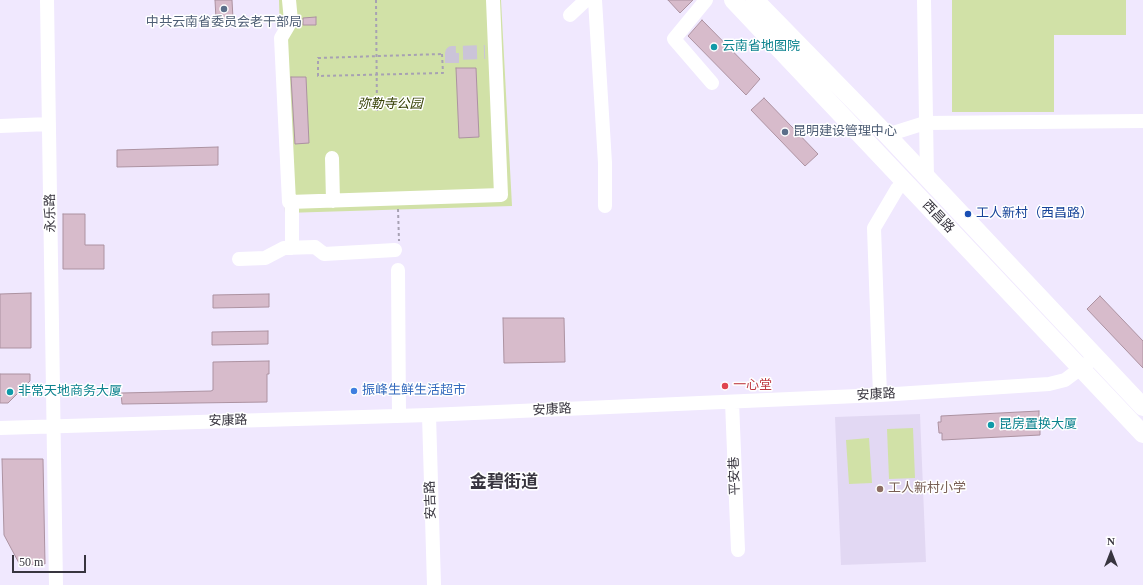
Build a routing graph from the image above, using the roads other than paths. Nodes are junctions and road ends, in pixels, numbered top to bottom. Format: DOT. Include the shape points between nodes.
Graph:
graph roads {
  1 [pos="47,0"];
  2 [pos="289,0"];
  3 [pos="493,0"];
  4 [pos="586,0"];
  5 [pos="595,0"];
  6 [pos="706,0"];
  7 [pos="733,0"];
  8 [pos="755,0"];
  9 [pos="924,0"];
  10 [pos="570,15"];
  11 [pos="712,83"];
  12 [pos="1143,121"];
  13 [pos="925,123"];
  14 [pos="50,124"];
  15 [pos="0,126"];
  16 [pos="887,135"];
  17 [pos="332,158"];
  18 [pos="927,178"];
  19 [pos="905,182"];
  20 [pos="333,201"];
  21 [pos="292,202"];
  22 [pos="605,206"];
  23 [pos="397,246"];
  24 [pos="292,248"];
  25 [pos="239,260"];
  26 [pos="398,270"];
  27 [pos="1089,362"];
  28 [pos="880,395"];
  29 [pos="732,402"];
  30 [pos="1143,407"];
  31 [pos="429,415"];
  32 [pos="399,416"];
  33 [pos="54,425"];
  34 [pos="0,428"];
  35 [pos="1143,434"];
  36 [pos="738,550"];
  37 [pos="56,585"];
  38 [pos="434,585"];
  1 -- 14 [label="street, 永乐路"];
  2 -- 21 [label="street" via="291,21 281,38 289,202"];
  3 -- 20 [label="street" via="490,52 501,196"];
  4 -- 10 [label="street"];
  5 -- 22 [label="street" via="605,163"];
  6 -- 11 [label="street" via="674,39"];
  7 -- 19 [label="main road, 西昌路"];
  8 -- 16 [label="main road, 西昌路"];
  9 -- 13 [label="street"];
  12 -- 13 [label="street"];
  13 -- 16 [label="street"];
  13 -- 18 [label="street"];
  14 -- 15 [label="street"];
  14 -- 33 [label="street, 永乐路"];
  16 -- 18 [label="main road, 西昌路"];
  17 -- 20 [label="street"];
  18 -- 27 [label="main road, 西昌路"];
  19 -- 27 [label="main road, 西昌路"];
  19 -- 28 [label="street" via="897,188 874,228"];
  20 -- 21 [label="street"];
  21 -- 24 [label="street"];
  23 -- 24 [label="street" via="324,254 315,247"];
  24 -- 25 [label="street" via="284,248 265,258"];
  26 -- 32 [label="street"];
  27 -- 28 [label="street, 安康路" via="1065,380 1049,384"];
  27 -- 30 [label="main road, 西昌路"];
  27 -- 35 [label="main road, 西昌路"];
  28 -- 29 [label="street, 安康路"];
  29 -- 31 [label="street, 安康路"];
  29 -- 36 [label="street, 平安巷"];
  31 -- 32 [label="street, 安康路"];
  31 -- 38 [label="street, 安吉路"];
  32 -- 33 [label="street, 安康路"];
  33 -- 34 [label="street, 安康路"];
  33 -- 37 [label="street, 永乐路"];
}
